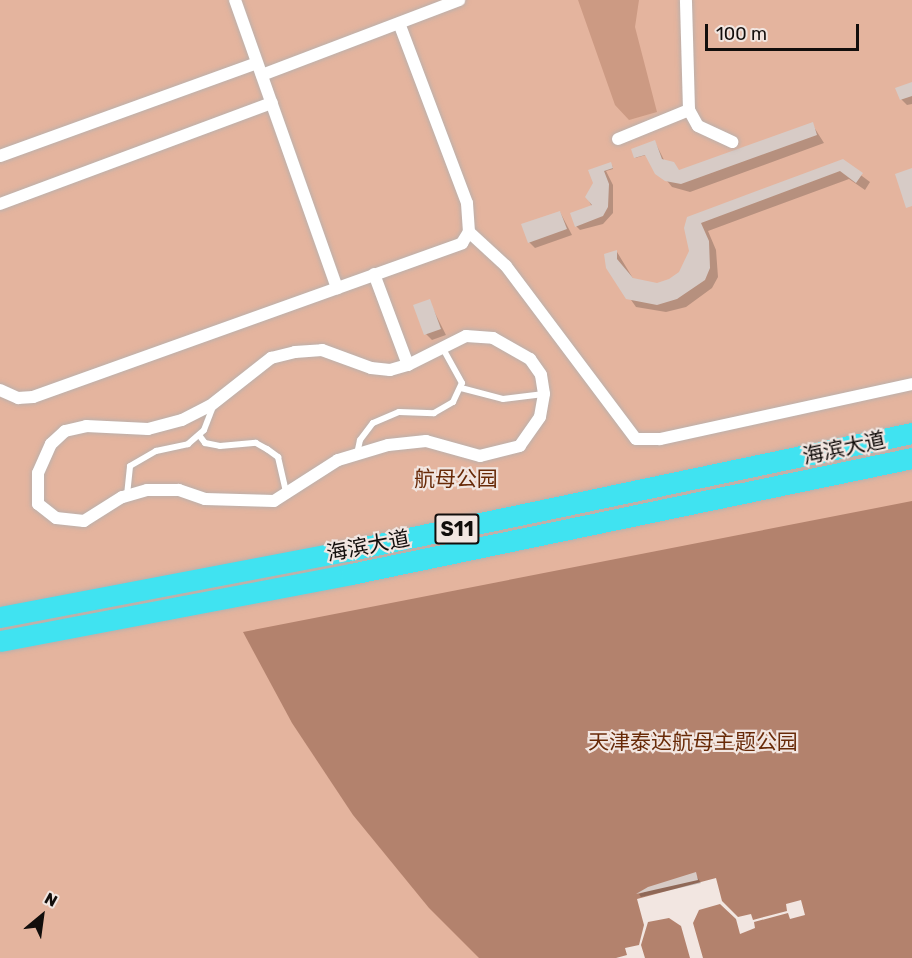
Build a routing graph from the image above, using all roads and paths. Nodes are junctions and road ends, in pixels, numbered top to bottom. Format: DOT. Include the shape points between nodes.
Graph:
graph roads {
  1 [pos="235,0"];
  2 [pos="459,0"];
  3 [pos="686,0"];
  4 [pos="399,23"];
  5 [pos="260,69"];
  6 [pos="272,103"];
  7 [pos="689,111"];
  8 [pos="618,139"];
  9 [pos="732,142"];
  10 [pos="0,156"];
  11 [pos="0,204"];
  12 [pos="469,232"];
  13 [pos="374,274"];
  14 [pos="337,288"];
  15 [pos="443,349"];
  16 [pos="408,365"];
  17 [pos="912,384"];
  18 [pos="461,388"];
  19 [pos="0,390"];
  20 [pos="544,394"];
  21 [pos="213,403"];
  22 [pos="912,433"];
  23 [pos="199,435"];
  24 [pos="357,454"];
  25 [pos="912,458"];
  26 [pos="286,493"];
  27 [pos="127,496"];
  28 [pos="0,617"];
  29 [pos="0,641"];
  1 -- 5 [label="street"];
  2 -- 4 [label="street"];
  3 -- 7 [label="street"];
  4 -- 5 [label="street"];
  4 -- 12 [label="street" via="467,203"];
  5 -- 6 [label="street"];
  5 -- 10 [label="street"];
  6 -- 11 [label="street"];
  6 -- 14 [label="street"];
  7 -- 8 [label="street"];
  7 -- 9 [label="street" via="698,126"];
  12 -- 13 [label="street" via="462,243"];
  12 -- 17 [label="street" via="506,266 636,439 660,439"];
  13 -- 14 [label="street"];
  13 -- 16 [label="street"];
  14 -- 19 [label="street" via="33,398 18,398"];
  15 -- 16 [label="street"];
  15 -- 18 [label="lane" via="458,372"];
  15 -- 20 [label="street" via="466,336 493,338 530,359 541,375"];
  16 -- 21 [label="street" via="371,368 322,350 295,352 271,358"];
  18 -- 20 [label="lane" via="503,399"];
  18 -- 24 [label="lane" via="453,402 434,413 399,412 373,423 360,440"];
  20 -- 24 [label="street" via="532,431 520,446 507,453 480,456 426,441 388,445"];
  21 -- 23 [label="lane"];
  21 -- 27 [label="street" via="182,420 148,429 86,426 65,432 51,444 38,473 38,504 56,518 84,521"];
  22 -- 28 [label="highway, 海滨大道 / S11" via="358,549"];
  23 -- 26 [label="lane" via="206,443 220,446 256,443 267,449 278,457"];
  23 -- 27 [label="lane" via="188,444 140,457 127,475"];
  24 -- 26 [label="street" via="338,460"];
  25 -- 29 [label="highway, 海滨大道 / S11" via="396,565"];
  26 -- 27 [label="street" via="274,501 250,503 205,499 179,490 147,490"];
}
